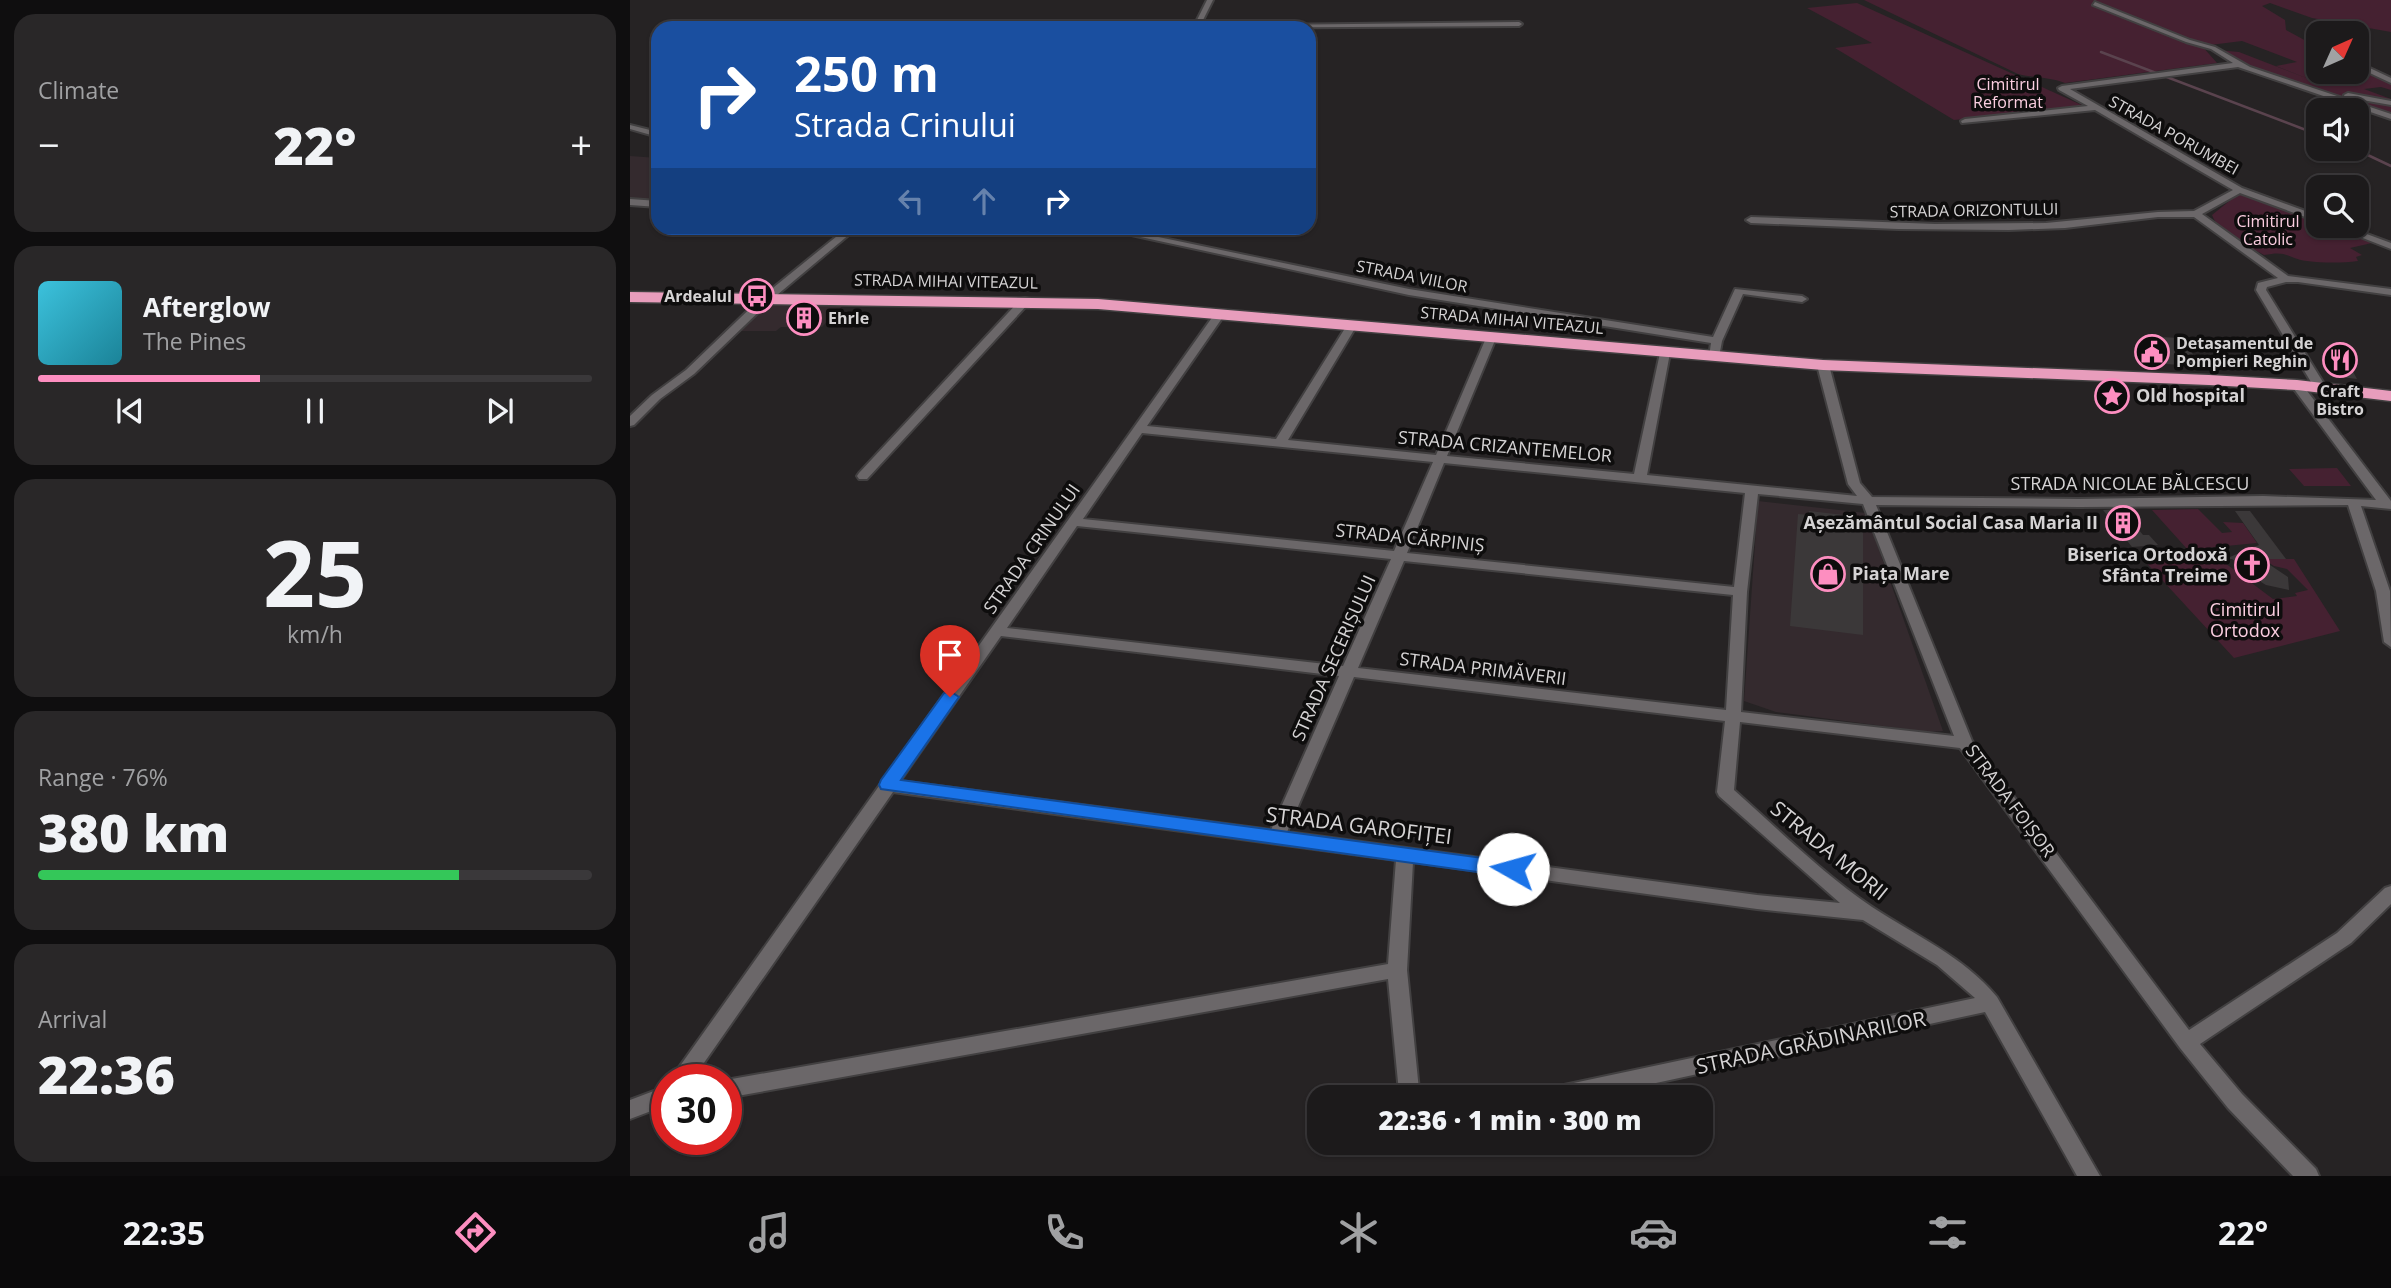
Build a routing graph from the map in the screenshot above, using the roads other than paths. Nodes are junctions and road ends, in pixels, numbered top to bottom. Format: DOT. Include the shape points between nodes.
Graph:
graph roads {
  1 [pos="1210,0"];
  2 [pos="2095,4"];
  3 [pos="1200,21"];
  4 [pos="1519,24"];
  5 [pos="1316,27"];
  6 [pos="2236,65"];
  7 [pos="2370,70"];
  8 [pos="2391,71"];
  9 [pos="2377,74"];
  10 [pos="2391,81"];
  11 [pos="2314,92"];
  12 [pos="2391,103"];
  13 [pos="2094,108"];
  14 [pos="2391,117"];
  15 [pos="1965,121"];
  16 [pos="630,127"];
  17 [pos="651,133"];
  18 [pos="2239,190"];
  19 [pos="630,202"];
  20 [pos="651,204"];
  21 [pos="2196,214"];
  22 [pos="2306,214"];
  23 [pos="1751,220"];
  24 [pos="844,235"];
  25 [pos="1137,235"];
  26 [pos="2369,237"];
  27 [pos="2391,244"];
  28 [pos="2286,279"];
  29 [pos="2391,292"];
  30 [pos="630,297"];
  31 [pos="767,298"];
  32 [pos="1802,299"];
  33 [pos="1025,301"];
  34 [pos="1220,314"];
  35 [pos="1352,325"];
  36 [pos="1491,338"];
  37 [pos="1716,349"];
  38 [pos="1665,353"];
  39 [pos="1823,365"];
  40 [pos="2297,385"];
  41 [pos="2320,387"];
  42 [pos="2391,396"];
  43 [pos="630,422"];
  44 [pos="1139,429"];
  45 [pos="1280,443"];
  46 [pos="1439,458"];
  47 [pos="863,475"];
  48 [pos="1640,477"];
  49 [pos="1752,490"];
  50 [pos="1868,501"];
  51 [pos="2353,501"];
  52 [pos="2389,504"];
  53 [pos="1076,522"];
  54 [pos="1399,556"];
  55 [pos="1740,592"];
  56 [pos="997,631"];
  57 [pos="2391,642"];
  58 [pos="1349,672"];
  59 [pos="1733,718"];
  60 [pos="1965,743"];
  61 [pos="888,785"];
  62 [pos="1276,838"];
  63 [pos="1405,855"];
  64 [pos="2391,894"];
  65 [pos="1867,913"];
  66 [pos="1397,970"];
  67 [pos="1990,1003"];
  68 [pos="2187,1042"];
  69 [pos="691,1064"];
  70 [pos="1408,1085"];
  71 [pos="1606,1085"];
  72 [pos="742,1087"];
  73 [pos="651,1101"];
  74 [pos="630,1110"];
  75 [pos="2089,1176"];
  76 [pos="2308,1176"];
  1 -- 3 [label="street"];
  2 -- 6 [label="street" via="2217,50"];
  4 -- 5 [label="street"];
  6 -- 11 [label="street"];
  6 -- 13 [label="street, STRADA PORUMBEI" via="2062,88"];
  7 -- 9 [label="street"];
  8 -- 9 [label="street"];
  9 -- 10 [label="street"];
  11 -- 12 [label="street"];
  11 -- 14 [label="street"];
  13 -- 15 [label="street, STRADA PORUMBEI"];
  13 -- 18 [label="street, STRADA PORUMBEI"];
  16 -- 17 [label="street"];
  18 -- 21 [label="street, STRADA PORUMBEI"];
  18 -- 22 [label="street, STRADA PORUMBEI"];
  19 -- 20 [label="street"];
  21 -- 23 [label="street, STRADA ORIZONTULUI" via="2002,228"];
  21 -- 28 [label="street"];
  24 -- 31 [label="street"];
  25 -- 37 [label="street, STRADA VIILOR"];
  26 -- 27 [label="street"];
  28 -- 29 [label="street"];
  28 -- 41 [label="street" via="2262,285 2261,290"];
  30 -- 31 [label="highway, STRADA MIHAI VITEAZUL"];
  31 -- 33 [label="highway, STRADA MIHAI VITEAZUL"];
  31 -- 43 [label="street"];
  32 -- 37 [label="street" via="1740,291"];
  33 -- 34 [label="highway, STRADA MIHAI VITEAZUL"];
  33 -- 47 [label="street"];
  34 -- 35 [label="highway, STRADA MIHAI VITEAZUL"];
  34 -- 44 [label="street, STRADA CRINULUI"];
  35 -- 36 [label="highway, STRADA MIHAI VITEAZUL"];
  35 -- 45 [label="street"];
  36 -- 38 [label="highway, STRADA MIHAI VITEAZUL"];
  36 -- 46 [label="street, STRADA SECERIȘULUI"];
  37 -- 38 [label="highway, STRADA MIHAI VITEAZUL"];
  37 -- 39 [label="highway, STRADA MIHAI VITEAZUL"];
  38 -- 48 [label="street"];
  39 -- 40 [label="highway, STRADA MIHAI VITEAZUL"];
  39 -- 50 [label="street, STRADA FOIȘOR" via="1854,484"];
  40 -- 41 [label="highway, STRADA MIHAI VITEAZUL"];
  40 -- 52 [label="street"];
  41 -- 42 [label="highway, STRADA MIHAI VITEAZUL"];
  44 -- 45 [label="street, STRADA CRIZANTEMELOR"];
  44 -- 53 [label="street, STRADA CRINULUI"];
  45 -- 46 [label="street, STRADA CRIZANTEMELOR"];
  46 -- 48 [label="street, STRADA CRIZANTEMELOR"];
  46 -- 54 [label="street, STRADA SECERIȘULUI"];
  48 -- 49 [label="street, STRADA CRIZANTEMELOR"];
  49 -- 50 [label="street, STRADA CRIZANTEMELOR"];
  49 -- 55 [label="street, STRADA MORII"];
  50 -- 51 [label="street, STRADA NICOLAE BĂLCESCU"];
  50 -- 60 [label="street, STRADA FOIȘOR"];
  51 -- 52 [label="street, STRADA NICOLAE BĂLCESCU"];
  51 -- 57 [label="street" via="2383,591"];
  53 -- 54 [label="street, STRADA CĂRPINIȘ"];
  53 -- 56 [label="street, STRADA CRINULUI"];
  54 -- 55 [label="street, STRADA CĂRPINIȘ"];
  54 -- 58 [label="street, STRADA SECERIȘULUI"];
  55 -- 59 [label="street, STRADA MORII"];
  56 -- 58 [label="street, STRADA PRIMĂVERII"];
  56 -- 61 [label="street, STRADA CRINULUI"];
  58 -- 59 [label="street, STRADA PRIMĂVERII"];
  58 -- 62 [label="street, STRADA SECERIȘULUI"];
  59 -- 60 [label="street, STRADA PRIMĂVERII"];
  59 -- 65 [label="street, STRADA MORII" via="1725,792"];
  60 -- 68 [label="street, STRADA FOIȘOR"];
  61 -- 62 [label="street, STRADA GAROFIȚEI"];
  61 -- 69 [label="street, STRADA CRINULUI"];
  62 -- 63 [label="street, STRADA GAROFIȚEI"];
  63 -- 65 [label="street, STRADA GAROFIȚEI"];
  63 -- 66 [label="street"];
  64 -- 68 [label="street" via="2344,938"];
  65 -- 67 [label="street, STRADA MORII" via="1944,960"];
  66 -- 70 [label="street"];
  66 -- 72 [label="street"];
  67 -- 71 [label="street, STRADA GRĂDINARILOR"];
  67 -- 75 [label="street, STRADA MORII"];
  68 -- 76 [label="street, STRADA FOIȘOR" via="2235,1101"];
  73 -- 74 [label="street"];
}
